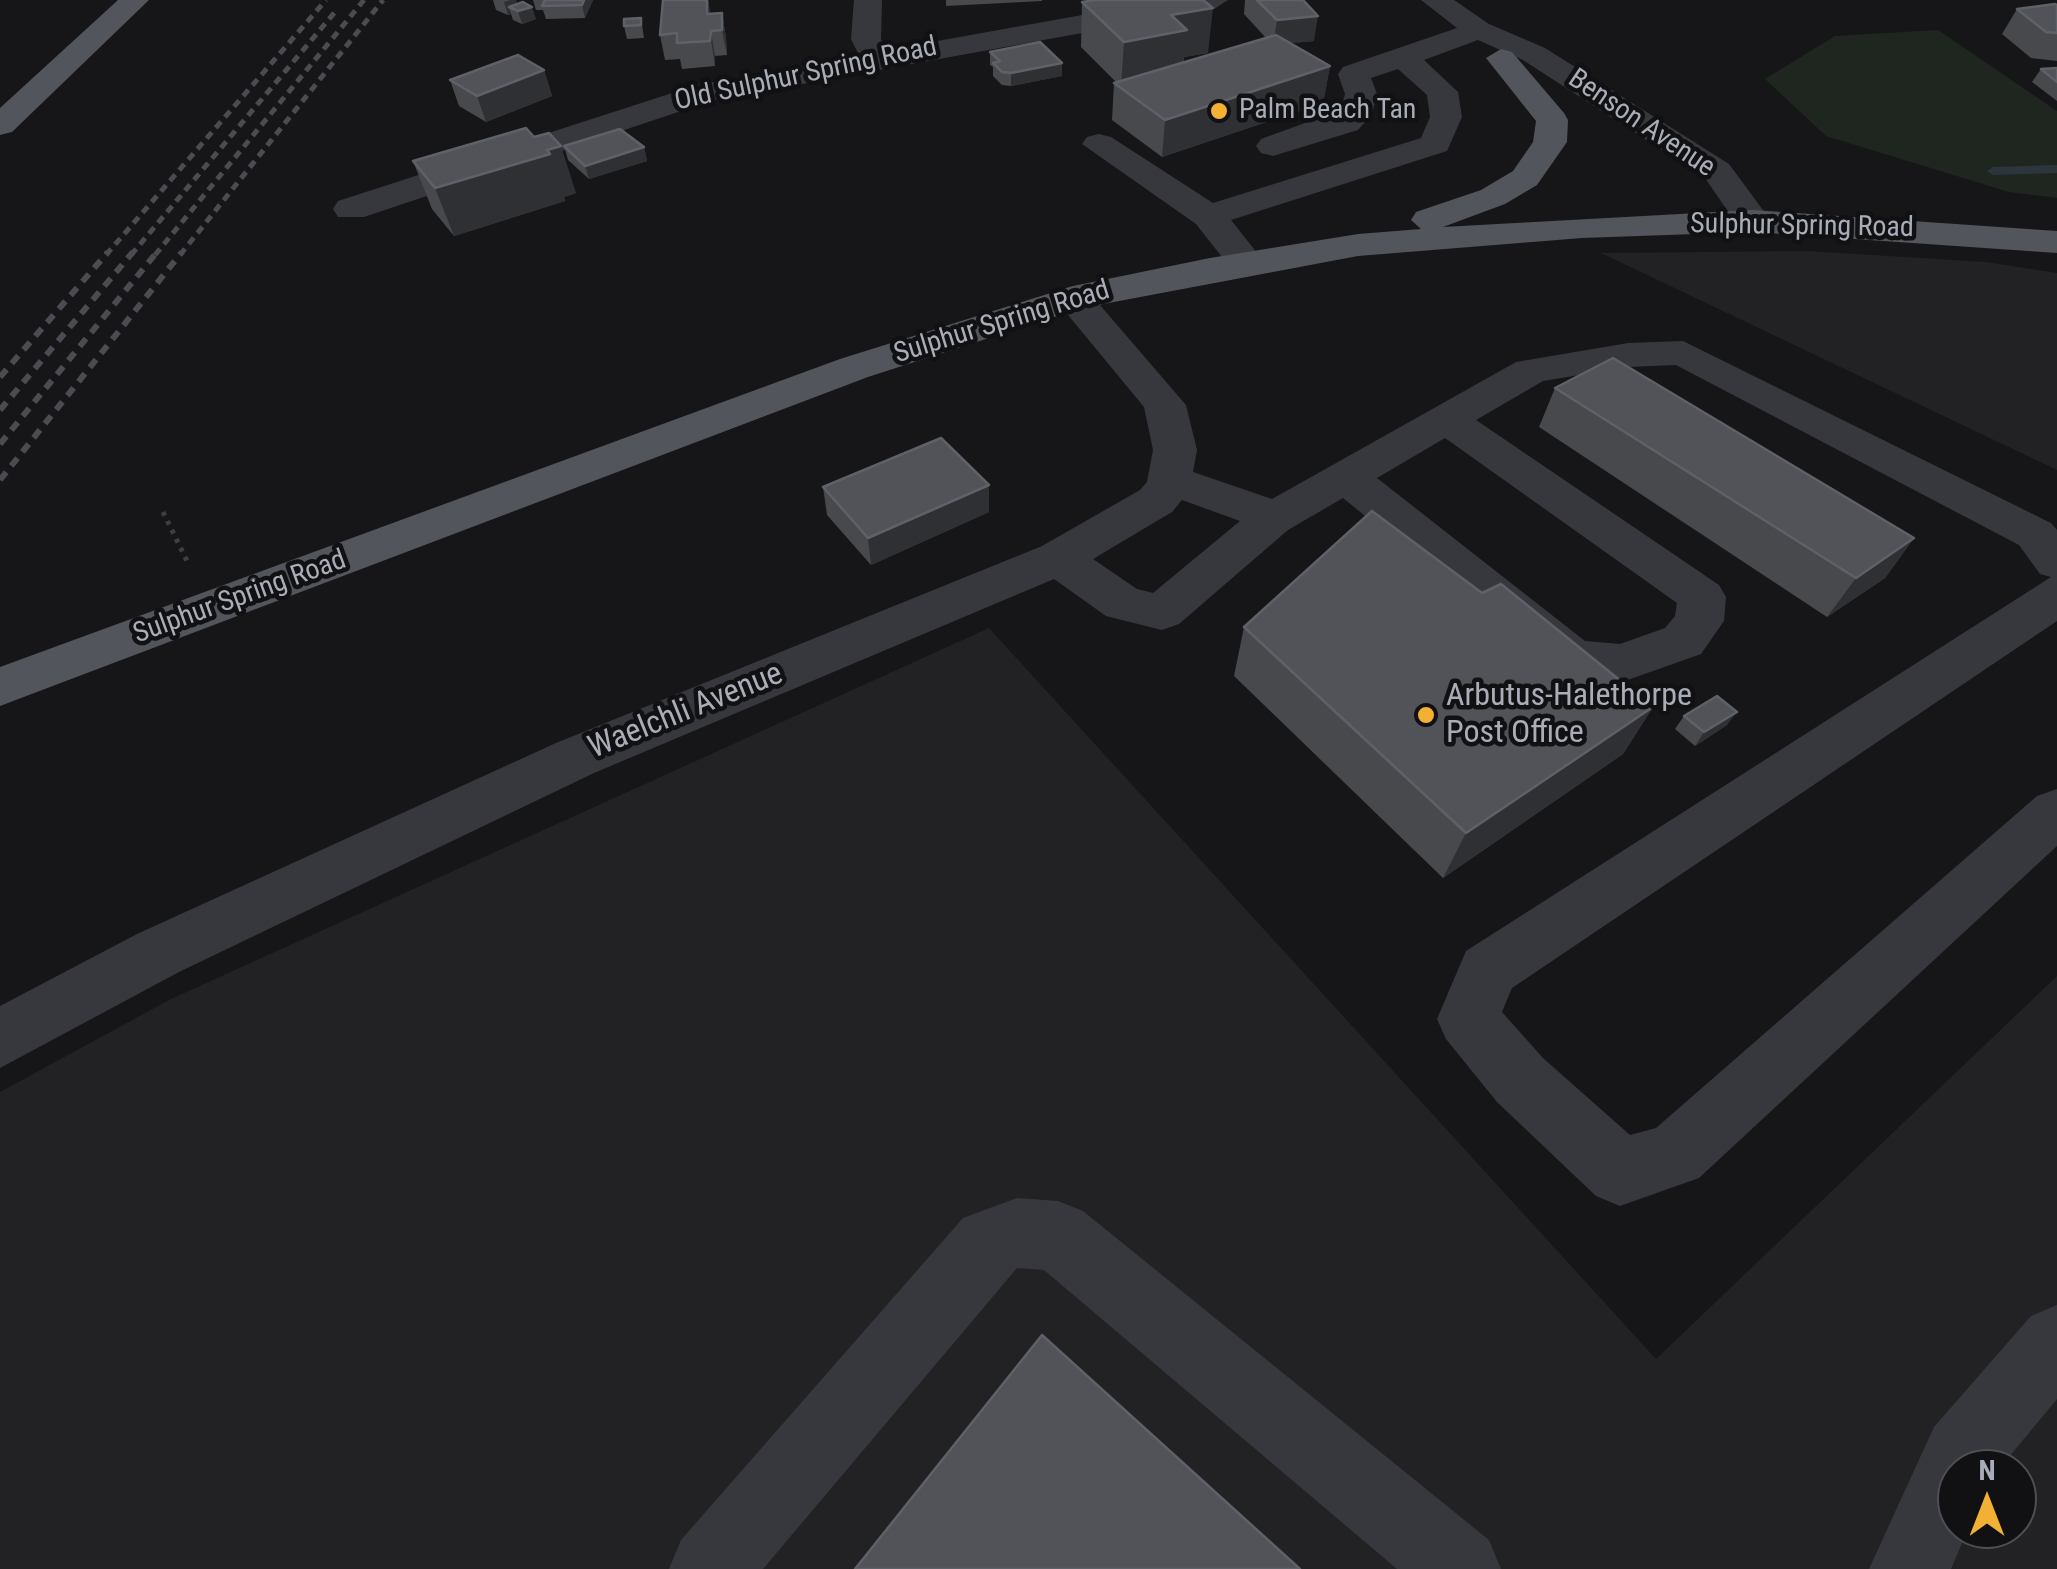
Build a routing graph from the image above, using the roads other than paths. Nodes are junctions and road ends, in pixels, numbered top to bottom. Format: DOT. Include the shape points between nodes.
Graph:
graph roads {
  1 [pos="135,0"];
  2 [pos="868,0"];
  3 [pos="1214,0"];
  4 [pos="1434,0"];
  5 [pos="1479,30"];
  6 [pos="1403,57"];
  7 [pos="876,58"];
  8 [pos="1501,58"];
  9 [pos="1346,123"];
  10 [pos="0,125"];
  11 [pos="1099,144"];
  12 [pos="1273,146"];
  13 [pos="1398,156"];
  14 [pos="351,209"];
  15 [pos="1209,216"];
  16 [pos="1753,221"];
  17 [pos="2057,242"];
  18 [pos="1358,245"];
  19 [pos="1246,263"];
  20 [pos="1072,298"];
  21 [pos="1446,419"];
  22 [pos="1345,476"];
  23 [pos="1169,480"];
  24 [pos="1276,517"];
  25 [pos="1059,558"];
  26 [pos="2057,562"];
  27 [pos="2057,592"];
  28 [pos="0,687"];
  29 [pos="2057,812"];
  30 [pos="0,1039"];
  31 [pos="2057,1342"];
  32 [pos="710,1569"];
  33 [pos="1460,1569"];
  34 [pos="1910,1569"];
  1 -- 10 [label="main road"];
  2 -- 7 [label="street" via="866,39"];
  3 -- 7 [label="street, Old Sulphur Spring Road"];
  4 -- 5 [label="street, Benson Avenue"];
  5 -- 6 [label="street"];
  5 -- 8 [label="street, Benson Avenue"];
  5 -- 16 [label="street, Benson Avenue" via="1534,54 1717,171"];
  6 -- 9 [label="street" via="1354,74 1361,94"];
  6 -- 13 [label="street" via="1442,92 1446,117 1435,144"];
  7 -- 14 [label="street, Old Sulphur Spring Road" via="708,92"];
  8 -- 16 [label="street, Benson Avenue" via="1674,180"];
  8 -- 18 [label="main road" via="1552,120 1540,162 1494,196"];
  9 -- 12 [label="street"];
  9 -- 13 [label="street"];
  11 -- 15 [label="street"];
  13 -- 15 [label="street"];
  15 -- 19 [label="street"];
  16 -- 17 [label="main road, Sulphur Spring Road"];
  16 -- 18 [label="main road, Sulphur Spring Road"];
  18 -- 19 [label="main road, Sulphur Spring Road"];
  19 -- 20 [label="main road, Sulphur Spring Road"];
  20 -- 23 [label="street" via="1165,406 1176,450"];
  20 -- 28 [label="main road, Sulphur Spring Road" via="854,368"];
  21 -- 22 [label="street"];
  21 -- 22 [label="street" via="1702,597 1698,621 1682,641 1622,663 1573,658"];
  21 -- 26 [label="street" via="1531,371 1628,355 1683,354 2035,534"];
  22 -- 24 [label="street"];
  23 -- 24 [label="street"];
  23 -- 25 [label="street, Waelchli Avenue" via="1156,501"];
  24 -- 25 [label="street" via="1162,612 1124,604"];
  25 -- 30 [label="street, Waelchli Avenue" via="575,758 158,953"];
  27 -- 29 [label="street" via="1488,970 1468,1019 1520,1080 1620,1172 1674,1156"];
  31 -- 34 [label="street" via="1961,1454"];
  32 -- 33 [label="street" via="988,1242 1018,1233 1058,1236"];
}
